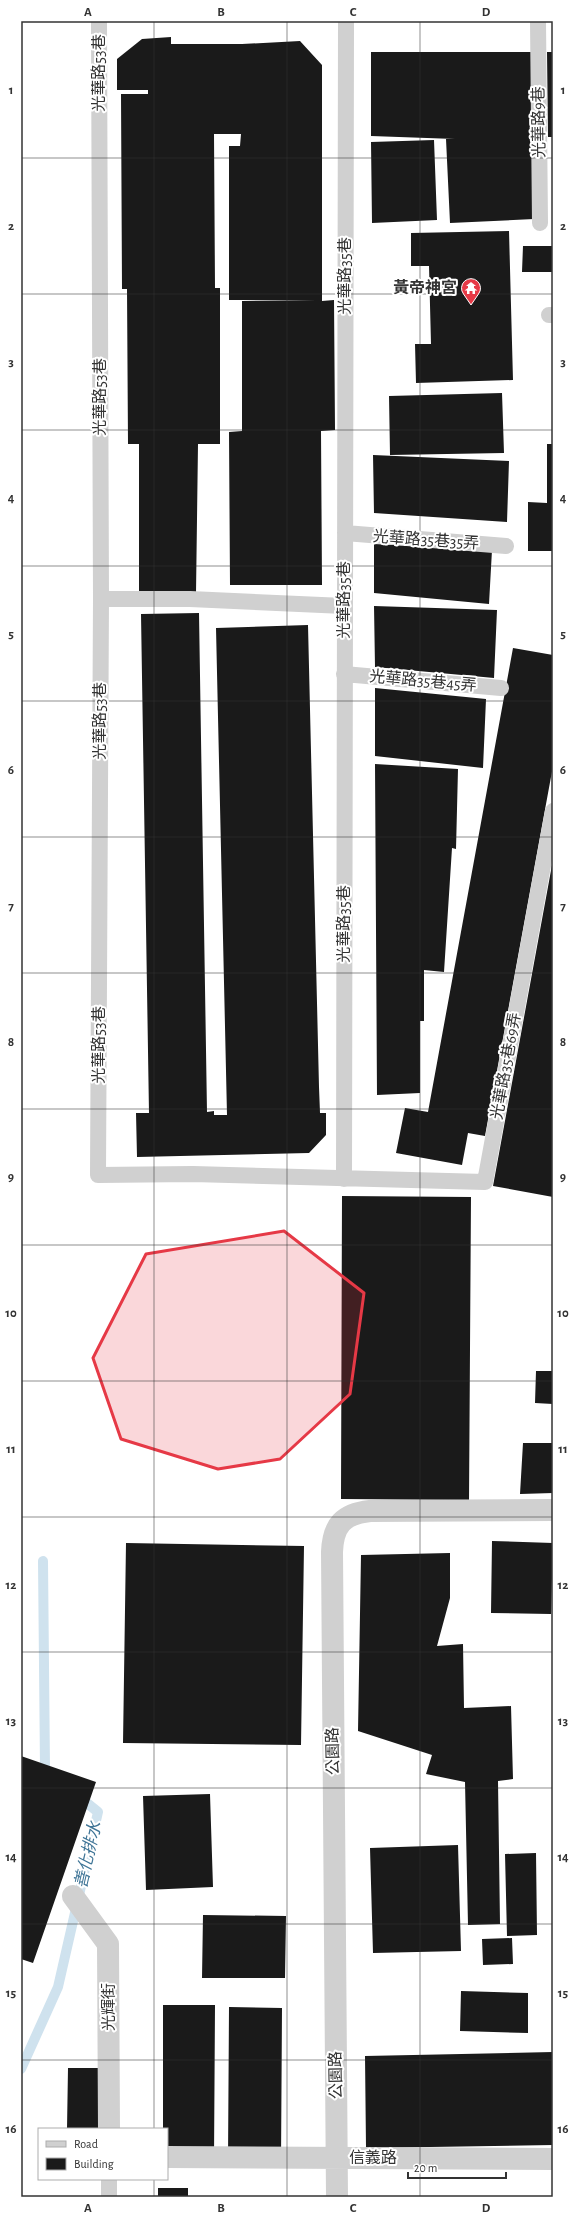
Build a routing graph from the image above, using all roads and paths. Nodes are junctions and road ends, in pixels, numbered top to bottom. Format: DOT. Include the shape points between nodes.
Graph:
graph roads {
  1 [pos="99,21"];
  2 [pos="346,21"];
  3 [pos="538,21"];
  4 [pos="540,223"];
  5 [pos="345,533"];
  6 [pos="506,546"];
  7 [pos="101,599"];
  8 [pos="344,606"];
  9 [pos="344,674"];
  10 [pos="501,688"];
  11 [pos="553,811"];
  12 [pos="344,1179"];
  13 [pos="553,1510"];
  14 [pos="73,1896"];
  15 [pos="109,2128"];
  16 [pos="168,2157"];
  17 [pos="337,2158"];
  18 [pos="553,2159"];
  19 [pos="110,2180"];
  20 [pos="109,2197"];
  21 [pos="337,2197"];
  1 -- 7 [label="lane, 光華路53巷"];
  2 -- 5 [label="lane, 光華路35巷"];
  3 -- 4 [label="lane, 光華路9巷"];
  5 -- 6 [label="lane, 光華路35巷35弄"];
  5 -- 8 [label="lane, 光華路35巷"];
  7 -- 8 [label="lane" via="190,598"];
  7 -- 12 [label="lane, 光華路53巷" via="98,1175 193,1174"];
  8 -- 9 [label="lane, 光華路35巷"];
  9 -- 10 [label="lane, 光華路35巷45弄"];
  9 -- 12 [label="lane, 光華路35巷"];
  11 -- 12 [label="lane, 光華路35巷69弄" via="485,1182"];
  13 -- 17 [label="street, 公園路" via="359,1512 344,1518 335,1533 332,1560"];
  14 -- 15 [label="street, 光輝街" via="108,1944"];
  16 -- 17 [label="street"];
  17 -- 18 [label="street, 信義路"];
  17 -- 21 [label="street, 公園路"];
  19 -- 20 [label="lane"];
}
